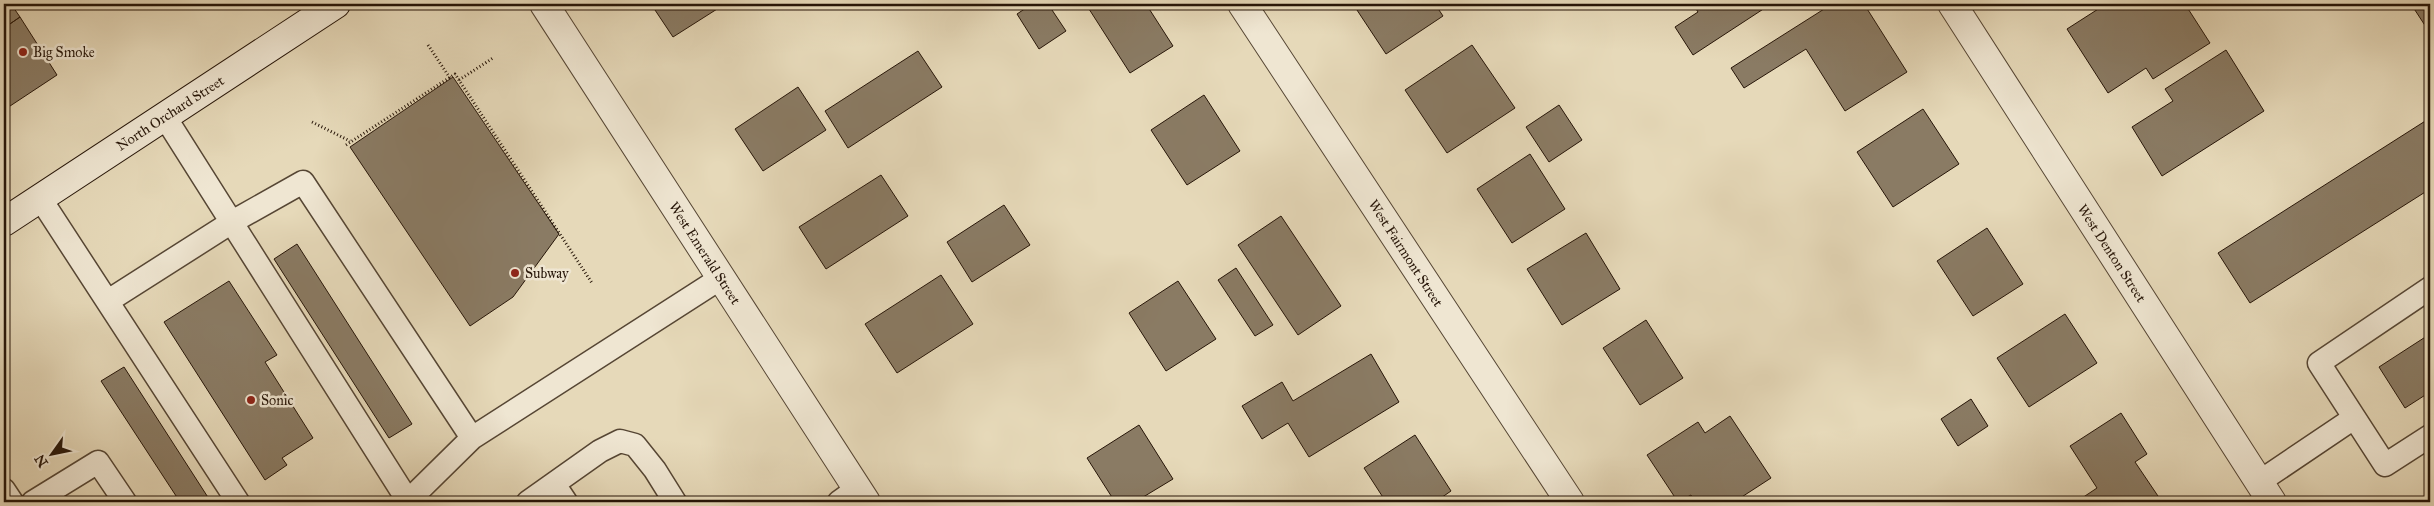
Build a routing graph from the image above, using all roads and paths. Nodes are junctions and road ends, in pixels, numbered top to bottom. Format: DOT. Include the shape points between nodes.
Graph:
graph roads {
  1 [pos="336,4"];
  2 [pos="544,4"];
  3 [pos="1242,4"];
  4 [pos="1952,4"];
  5 [pos="428,45"];
  6 [pos="492,58"];
  7 [pos="450,78"];
  8 [pos="459,80"];
  9 [pos="165,117"];
  10 [pos="312,122"];
  11 [pos="351,141"];
  12 [pos="346,145"];
  13 [pos="40,198"];
  14 [pos="4,222"];
  15 [pos="232,222"];
  16 [pos="721,278"];
  17 [pos="592,283"];
  18 [pos="2430,288"];
  19 [pos="108,301"];
  20 [pos="2354,418"];
  21 [pos="2430,436"];
  22 [pos="472,438"];
  23 [pos="4,490"];
  24 [pos="2265,492"];
  25 [pos="560,493"];
  26 [pos="854,498"];
  27 [pos="407,501"];
  28 [pos="12,502"];
  29 [pos="33,502"];
  30 [pos="125,502"];
  31 [pos="238,502"];
  32 [pos="528,502"];
  33 [pos="675,502"];
  34 [pos="1570,502"];
  1 -- 9 [label="street, North Orchard Street"];
  2 -- 16 [label="street, West Emerald Street"];
  3 -- 34 [label="street, West Fairmont Street"];
  4 -- 24 [label="street, West Denton Street"];
  5 -- 7 [label="path"];
  6 -- 8 [label="path"];
  7 -- 8 [label="path" via="455,74"];
  7 -- 11 [label="path"];
  8 -- 17 [label="path"];
  9 -- 13 [label="street, North Orchard Street"];
  9 -- 15 [label="lane"];
  10 -- 11 [label="path"];
  11 -- 12 [label="path"];
  13 -- 14 [label="street, North Orchard Street"];
  13 -- 19 [label="lane"];
  15 -- 19 [label="lane"];
  15 -- 22 [label="lane" via="303,182"];
  15 -- 27 [label="lane"];
  16 -- 22 [label="lane"];
  16 -- 26 [label="street, West Emerald Street"];
  18 -- 20 [label="lane" via="2319,363"];
  19 -- 31 [label="lane"];
  20 -- 21 [label="lane" via="2385,466"];
  20 -- 24 [label="lane"];
  22 -- 27 [label="lane"];
  23 -- 28 [label="lane"];
  25 -- 32 [label="lane"];
  25 -- 33 [label="lane" via="600,451 620,441 635,445"];
  29 -- 30 [label="lane" via="98,462"];
}
